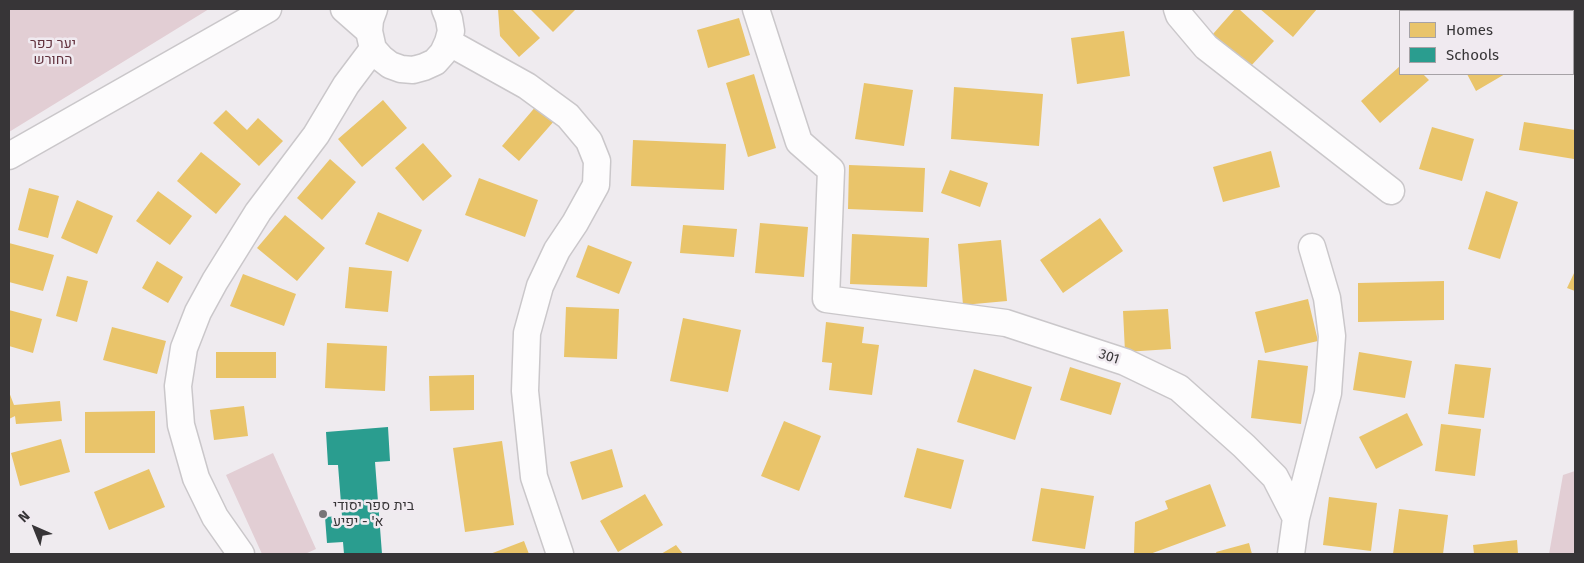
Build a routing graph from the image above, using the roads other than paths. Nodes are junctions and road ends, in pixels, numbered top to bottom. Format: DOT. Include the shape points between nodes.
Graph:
graph roads {
  1 [pos="268,9"];
  2 [pos="344,9"];
  3 [pos="445,9"];
  4 [pos="756,9"];
  5 [pos="1177,9"];
  6 [pos="372,30"];
  7 [pos="448,42"];
  8 [pos="9,156"];
  9 [pos="1391,191"];
  10 [pos="1312,247"];
  11 [pos="1296,518"];
  12 [pos="241,554"];
  13 [pos="560,554"];
  14 [pos="1291,554"];
  1 -- 8 [label="street"];
  2 -- 6 [label="street"];
  3 -- 7 [label="street" via="451,30"];
  4 -- 11 [label="street, 301" via="798,142 831,170 826,299 1006,323 1125,362 1179,388 1244,446 1275,477"];
  5 -- 9 [label="street" via="1206,48"];
  6 -- 7 [label="street" via="381,58 401,69 424,68 435,62"];
  6 -- 12 [label="street" via="346,85 316,134 258,212 229,258 198,312 184,348 178,386 180,424 196,478 215,517"];
  7 -- 13 [label="street" via="527,86 568,116 588,140 597,161 596,185 557,250 540,286 527,333 525,391 534,477"];
  10 -- 11 [label="street" via="1327,298 1332,336 1328,393"];
  11 -- 14 [label="street"];
}
